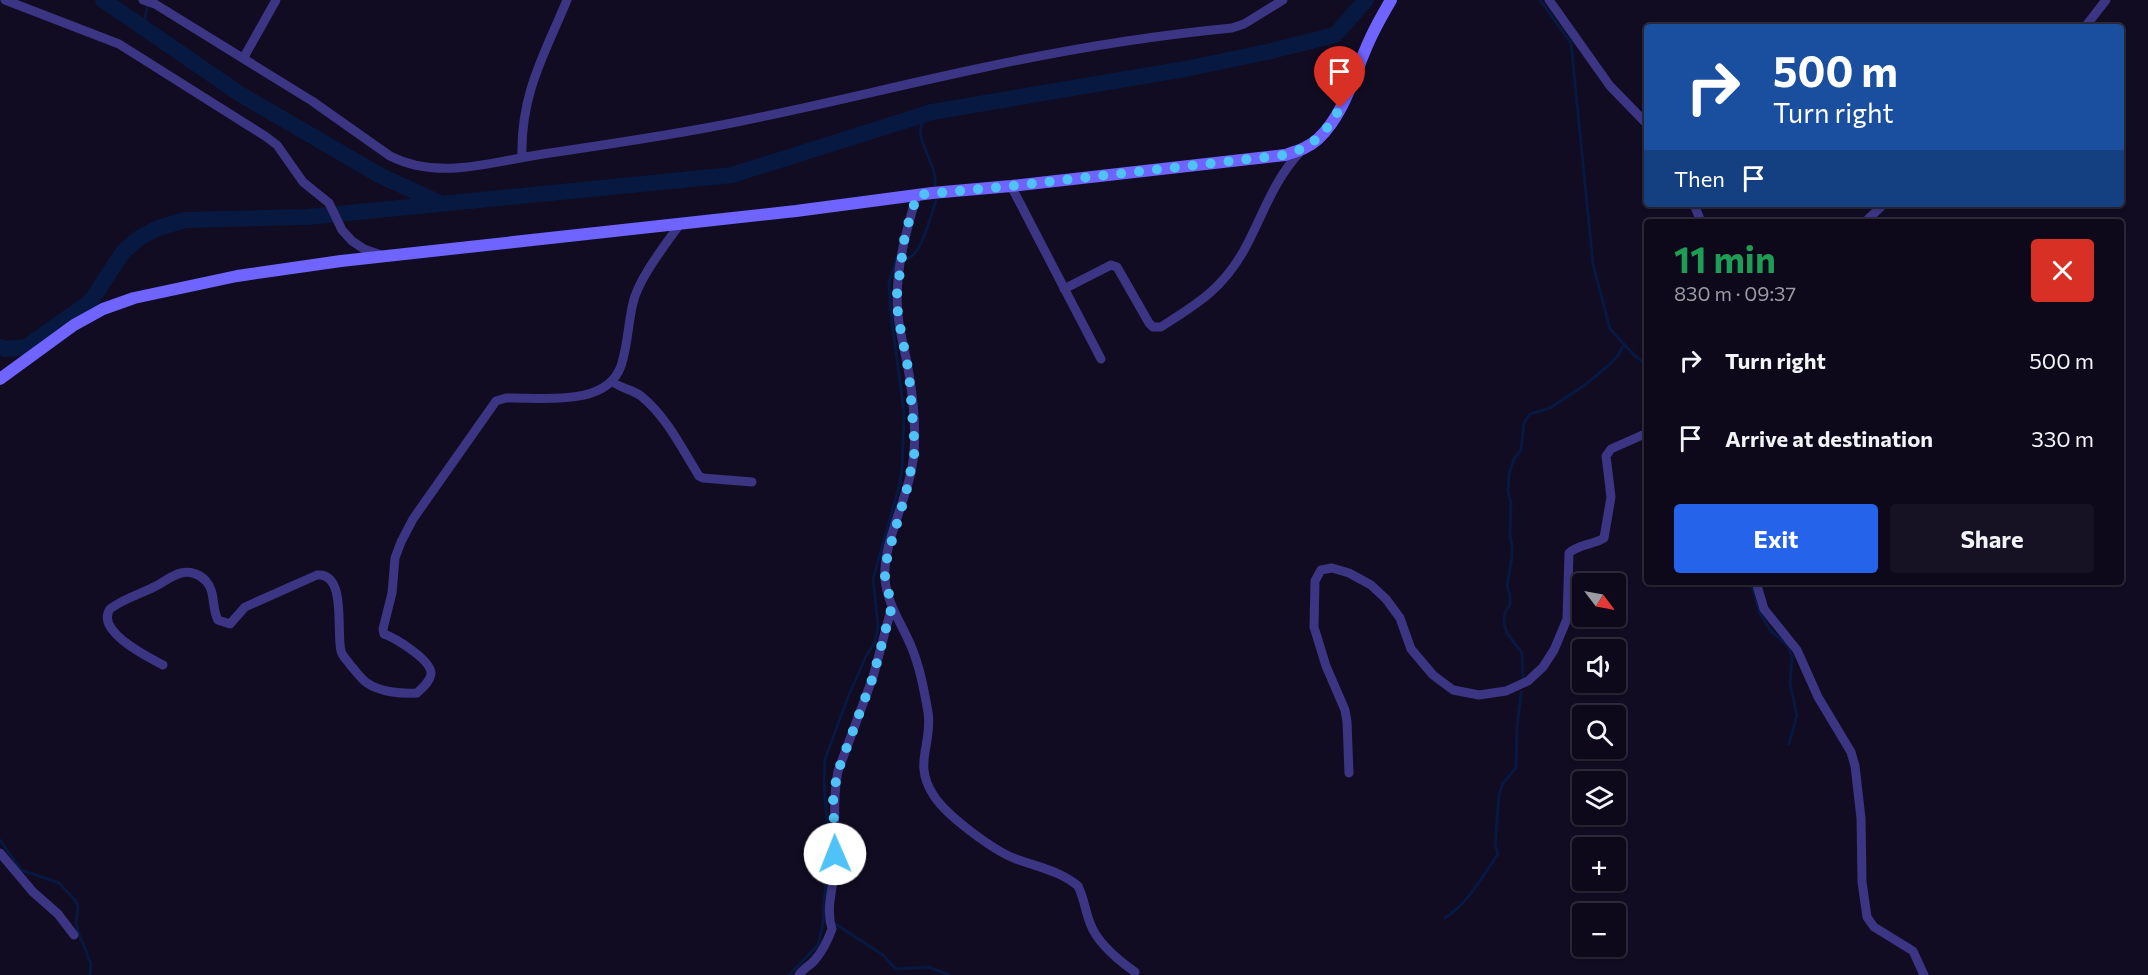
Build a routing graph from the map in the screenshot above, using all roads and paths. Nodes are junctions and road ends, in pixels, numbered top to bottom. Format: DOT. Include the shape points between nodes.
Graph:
graph roads {
  1 [pos="5,0"];
  2 [pos="143,0"];
  3 [pos="276,0"];
  4 [pos="567,0"];
  5 [pos="1283,0"];
  6 [pos="1391,0"];
  7 [pos="1549,0"];
  8 [pos="2106,0"];
  9 [pos="2087,24"];
  10 [pos="244,57"];
  11 [pos="1644,121"];
  12 [pos="1302,149"];
  13 [pos="522,158"];
  14 [pos="1011,186"];
  15 [pos="917,195"];
  16 [pos="1881,207"];
  17 [pos="1868,219"];
  18 [pos="680,224"];
  19 [pos="383,256"];
  20 [pos="1065,289"];
  21 [pos="1101,359"];
  22 [pos="0,379"];
  23 [pos="612,381"];
  24 [pos="1644,434"];
  25 [pos="752,482"];
  26 [pos="1757,585"];
  27 [pos="892,606"];
  28 [pos="163,664"];
  29 [pos="1349,773"];
  30 [pos="0,853"];
  31 [pos="74,935"];
  32 [pos="1135,972"];
  33 [pos="799,975"];
  34 [pos="1924,975"];
  1 -- 19 [label="street" via="118,44 265,136 277,145 303,182 329,203 352,241"];
  2 -- 10 [label="street"];
  3 -- 10 [label="street"];
  4 -- 13 [label="street" via="526,102"];
  5 -- 13 [label="street" via="1232,28 1076,49 712,127"];
  6 -- 12 [label="main road" via="1330,126"];
  7 -- 11 [label="street" via="1610,86"];
  8 -- 9 [label="street"];
  10 -- 13 [label="street" via="402,162 449,169"];
  12 -- 14 [label="main road" via="1285,155"];
  12 -- 20 [label="street" via="1288,164 1244,250 1219,285 1161,327 1149,323 1117,267 1103,267"];
  14 -- 15 [label="main road"];
  14 -- 20 [label="street"];
  15 -- 18 [label="main road"];
  15 -- 27 [label="street" via="905,234 897,294 915,450 885,568"];
  16 -- 17 [label="street"];
  18 -- 19 [label="main road"];
  18 -- 23 [label="street" via="635,294 623,361"];
  19 -- 22 [label="main road" via="237,276 134,298 74,325"];
  20 -- 21 [label="street"];
  23 -- 25 [label="street" via="638,394 653,408 699,476"];
  23 -- 28 [label="street" via="585,397 496,401 413,519 397,551 392,593 382,629 430,667 429,681 417,693 406,694 367,683 343,656 336,590 322,574 245,607 230,624 218,620 214,613 212,589 204,578 189,572 110,609 107,620 111,628 136,650"];
  24 -- 29 [label="street" via="1611,449 1606,456 1611,497 1604,538 1569,553 1567,619 1554,650 1528,681 1506,691 1479,695 1453,690 1433,675 1411,649 1400,618 1386,598 1349,573 1332,568 1322,570 1315,581 1314,627 1345,710"];
  26 -- 34 [label="street" via="1764,609 1797,650 1818,697 1851,752 1861,818 1867,917 1874,927 1913,951"];
  27 -- 32 [label="street" via="920,673 928,716 924,773 935,798 945,810 1003,853 1056,872 1078,886 1097,936"];
  27 -- 33 [label="street" via="873,677 835,785 835,865 828,912 832,929 821,952"];
  30 -- 31 [label="street"];
}
